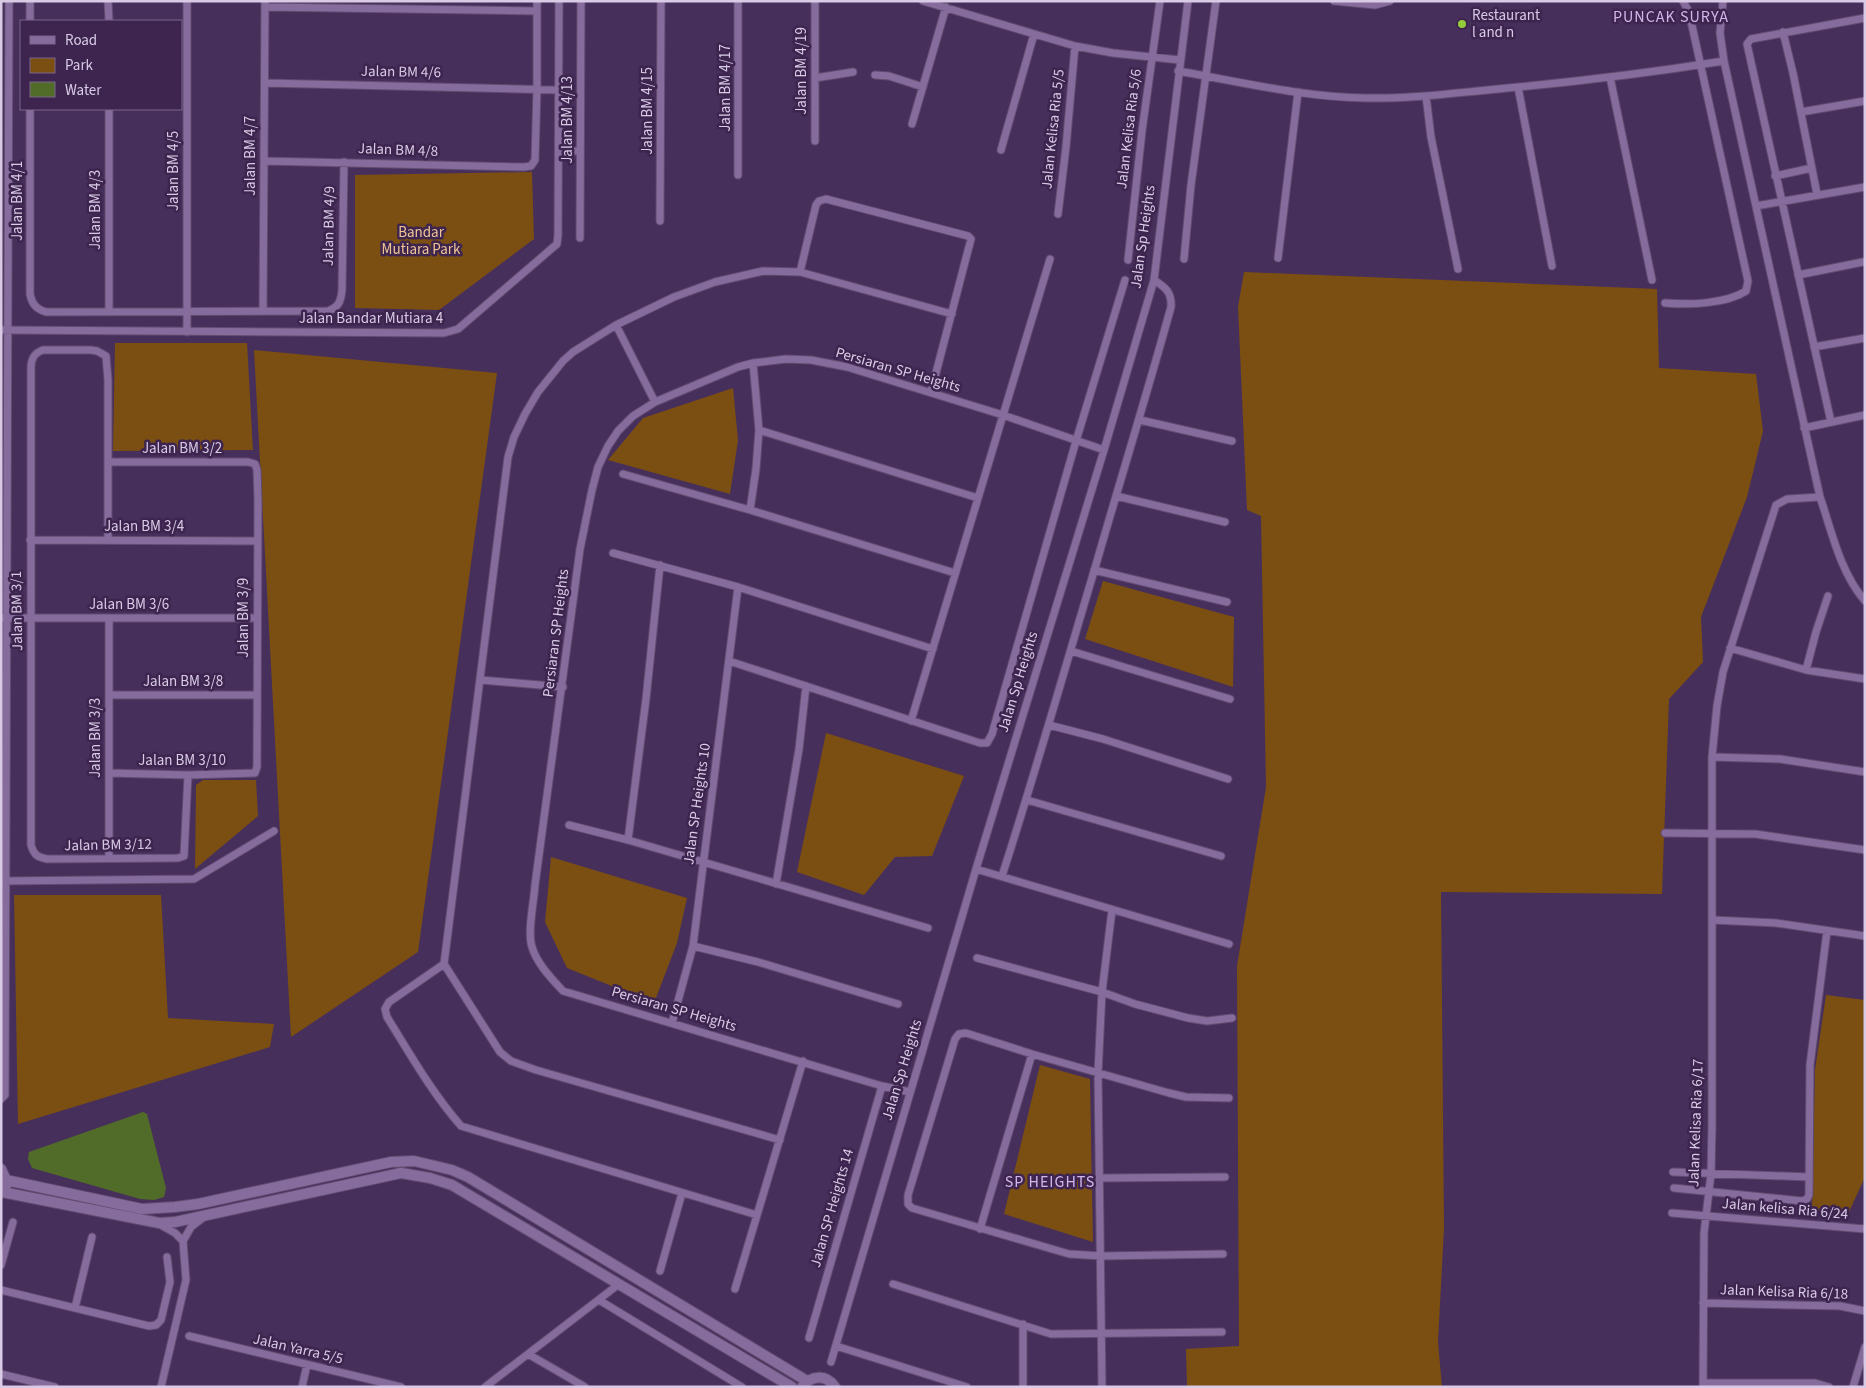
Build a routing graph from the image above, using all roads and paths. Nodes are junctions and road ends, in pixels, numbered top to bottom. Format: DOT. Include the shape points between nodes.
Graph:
graph roads {
  1 [pos="10,1"];
  2 [pos="30,1"];
  3 [pos="108,1"];
  4 [pos="187,1"];
  5 [pos="537,1"];
  6 [pos="559,1"];
  7 [pos="580,1"];
  8 [pos="661,1"];
  9 [pos="738,1"];
  10 [pos="815,1"];
  11 [pos="923,1"];
  12 [pos="1160,1"];
  13 [pos="1188,1"];
  14 [pos="1216,1"];
  15 [pos="1334,1"];
  16 [pos="1390,1"];
  17 [pos="1683,1"];
  18 [pos="1722,1"];
  19 [pos="265,4"];
  20 [pos="946,7"];
  21 [pos="537,11"];
  22 [pos="1865,18"];
  23 [pos="30,20"];
  24 [pos="108,20"];
  25 [pos="1783,32"];
  26 [pos="1034,34"];
  27 [pos="1075,46"];
  28 [pos="1152,58"];
  29 [pos="1180,60"];
  30 [pos="1724,61"];
  31 [pos="1700,65"];
  32 [pos="1178,71"];
  33 [pos="853,72"];
  34 [pos="876,75"];
  35 [pos="1206,76"];
  36 [pos="1610,76"];
  37 [pos="815,78"];
  38 [pos="265,83"];
  39 [pos="922,87"];
  40 [pos="1518,87"];
  41 [pos="537,89"];
  42 [pos="559,90"];
  43 [pos="1298,92"];
  44 [pos="1426,96"];
  45 [pos="1865,101"];
  46 [pos="30,110"];
  47 [pos="109,110"];
  48 [pos="1802,112"];
  49 [pos="912,124"];
  50 [pos="815,141"];
  51 [pos="1001,150"];
  52 [pos="559,151"];
  53 [pos="580,151"];
  54 [pos="264,161"];
  55 [pos="344,162"];
  56 [pos="1812,168"];
  57 [pos="738,175"];
  58 [pos="1775,176"];
  59 [pos="1865,187"];
  60 [pos="1817,194"];
  61 [pos="1781,202"];
  62 [pos="1756,206"];
  63 [pos="1058,214"];
  64 [pos="660,221"];
  65 [pos="580,238"];
  66 [pos="1278,258"];
  67 [pos="1050,259"];
  68 [pos="1184,259"];
  69 [pos="1128,260"];
  70 [pos="1863,262"];
  71 [pos="1552,266"];
  72 [pos="1458,269"];
  73 [pos="800,272"];
  74 [pos="1798,275"];
  75 [pos="1125,280"];
  76 [pos="1154,280"];
  77 [pos="1652,280"];
  78 [pos="1665,303"];
  79 [pos="264,310"];
  80 [pos="187,311"];
  81 [pos="109,312"];
  82 [pos="952,314"];
  83 [pos="616,325"];
  84 [pos="4,330"];
  85 [pos="187,332"];
  86 [pos="1865,338"];
  87 [pos="1814,347"];
  88 [pos="753,363"];
  89 [pos="931,392"];
  90 [pos="656,402"];
  91 [pos="1865,415"];
  92 [pos="1003,416"];
  93 [pos="1140,420"];
  94 [pos="1831,422"];
  95 [pos="1804,428"];
  96 [pos="759,430"];
  97 [pos="1076,441"];
  98 [pos="1232,441"];
  99 [pos="1104,450"];
  100 [pos="108,462"];
  101 [pos="255,464"];
  102 [pos="623,474"];
  103 [pos="1116,496"];
  104 [pos="1820,496"];
  105 [pos="978,498"];
  106 [pos="750,510"];
  107 [pos="1225,522"];
  108 [pos="30,540"];
  109 [pos="108,540"];
  110 [pos="257,541"];
  111 [pos="613,553"];
  112 [pos="660,565"];
  113 [pos="1094,570"];
  114 [pos="955,573"];
  115 [pos="738,587"];
  116 [pos="1828,596"];
  117 [pos="1865,601"];
  118 [pos="1227,602"];
  119 [pos="5,618"];
  120 [pos="32,618"];
  121 [pos="109,618"];
  122 [pos="257,618"];
  123 [pos="1730,648"];
  124 [pos="932,649"];
  125 [pos="1072,651"];
  126 [pos="728,662"];
  127 [pos="1806,670"];
  128 [pos="1865,679"];
  129 [pos="481,680"];
  130 [pos="563,686"];
  131 [pos="806,686"];
  132 [pos="109,695"];
  133 [pos="257,695"];
  134 [pos="1230,699"];
  135 [pos="910,721"];
  136 [pos="1049,725"];
  137 [pos="1712,757"];
  138 [pos="1865,772"];
  139 [pos="109,773"];
  140 [pos="255,773"];
  141 [pos="188,775"];
  142 [pos="1228,779"];
  143 [pos="1027,800"];
  144 [pos="569,825"];
  145 [pos="274,831"];
  146 [pos="1665,833"];
  147 [pos="1711,834"];
  148 [pos="628,840"];
  149 [pos="1865,850"];
  150 [pos="34,853"];
  151 [pos="1220,856"];
  152 [pos="109,858"];
  153 [pos="703,863"];
  154 [pos="976,869"];
  155 [pos="1002,876"];
  156 [pos="4,881"];
  157 [pos="776,884"];
  158 [pos="1112,910"];
  159 [pos="1713,920"];
  160 [pos="928,928"];
  161 [pos="1828,931"];
  162 [pos="1865,936"];
  163 [pos="1229,944"];
  164 [pos="693,946"];
  165 [pos="977,958"];
  166 [pos="444,964"];
  167 [pos="1102,992"];
  168 [pos="898,1004"];
  169 [pos="4,1016"];
  170 [pos="1232,1018"];
  171 [pos="672,1023"];
  172 [pos="1032,1054"];
  173 [pos="803,1061"];
  174 [pos="1098,1073"];
  175 [pos="882,1086"];
  176 [pos="910,1092"];
  177 [pos="1229,1098"];
  178 [pos="1,1099"];
  179 [pos="780,1140"];
  180 [pos="1,1169"];
  181 [pos="1673,1172"];
  182 [pos="1711,1174"];
  183 [pos="1225,1176"];
  184 [pos="1809,1177"];
  185 [pos="1100,1178"];
  186 [pos="6,1180"];
  187 [pos="1674,1188"];
  188 [pos="1709,1192"];
  189 [pos="2,1193"];
  190 [pos="682,1193"];
  191 [pos="1672,1213"];
  192 [pos="757,1215"];
  193 [pos="206,1216"];
  194 [pos="1705,1216"];
  195 [pos="13,1222"];
  196 [pos="155,1222"];
  197 [pos="980,1229"];
  198 [pos="1865,1229"];
  199 [pos="92,1236"];
  200 [pos="183,1241"];
  201 [pos="1223,1254"];
  202 [pos="167,1256"];
  203 [pos="1101,1256"];
  204 [pos="1,1265"];
  205 [pos="660,1271"];
  206 [pos="619,1284"];
  207 [pos="893,1284"];
  208 [pos="735,1289"];
  209 [pos="1,1290"];
  210 [pos="599,1300"];
  211 [pos="1703,1303"];
  212 [pos="75,1308"];
  213 [pos="1865,1311"];
  214 [pos="1023,1324"];
  215 [pos="1222,1332"];
  216 [pos="1102,1334"];
  217 [pos="189,1336"];
  218 [pos="809,1338"];
  219 [pos="836,1346"];
  220 [pos="1865,1347"];
  221 [pos="528,1354"];
  222 [pos="831,1362"];
  223 [pos="307,1365"];
  224 [pos="1,1374"];
  225 [pos="805,1384"];
  226 [pos="1702,1385"];
  227 [pos="1766,1385"];
  228 [pos="54,1387"];
  229 [pos="161,1387"];
  230 [pos="302,1387"];
  231 [pos="401,1387"];
  232 [pos="485,1387"];
  233 [pos="585,1387"];
  234 [pos="742,1387"];
  235 [pos="792,1387"];
  236 [pos="835,1387"];
  237 [pos="967,1387"];
  238 [pos="1023,1387"];
  239 [pos="1102,1387"];
  240 [pos="1829,1387"];
  241 [pos="1853,1387"];
  1 -- 84 [label="street"];
  2 -- 23 [label="street"];
  3 -- 24 [label="street"];
  4 -- 80 [label="street, Jalan BM 4/5"];
  5 -- 21 [label="street"];
  6 -- 42 [label="street, Jalan Bandar Mutiara 4"];
  7 -- 53 [label="street, Jalan BM 4/13"];
  8 -- 64 [label="street, Jalan BM 4/15"];
  9 -- 57 [label="street, Jalan BM 4/17"];
  10 -- 37 [label="street, Jalan BM 4/19"];
  11 -- 20 [label="street"];
  12 -- 28 [label="street, Jalan Kelisa Ria 5/6"];
  13 -- 29 [label="street, Jalan Sp Heights"];
  14 -- 35 [label="street"];
  15 -- 16 [label="street" via="1375,5"];
  17 -- 31 [label="street" via="1689,12"];
  18 -- 30 [label="street" via="1720,32"];
  19 -- 21 [label="street"];
  19 -- 38 [label="street, Jalan BM 4/7"];
  20 -- 26 [label="street"];
  20 -- 39 [label="street"];
  21 -- 41 [label="street"];
  22 -- 25 [label="street"];
  25 -- 48 [label="street"];
  25 -- 58 [label="street" via="1751,39 1747,44"];
  26 -- 27 [label="street"];
  26 -- 51 [label="street"];
  27 -- 28 [label="street"];
  27 -- 63 [label="street, Jalan Kelisa Ria 5/5"];
  28 -- 29 [label="street"];
  28 -- 69 [label="street, Jalan Kelisa Ria 5/6"];
  29 -- 32 [label="street, Jalan Sp Heights"];
  30 -- 31 [label="street"];
  30 -- 62 [label="street"];
  31 -- 36 [label="street"];
  31 -- 78 [label="street" via="1748,281 1746,291 1730,298 1685,304"];
  32 -- 35 [label="street"];
  32 -- 76 [label="street, Jalan Sp Heights"];
  33 -- 37 [label="street"];
  34 -- 39 [label="street"];
  35 -- 43 [label="street"];
  35 -- 68 [label="street"];
  36 -- 40 [label="street"];
  36 -- 77 [label="street"];
  37 -- 50 [label="street, Jalan BM 4/19"];
  38 -- 41 [label="street, Jalan BM 4/6"];
  38 -- 54 [label="street, Jalan BM 4/7"];
  39 -- 49 [label="street"];
  40 -- 44 [label="street"];
  40 -- 71 [label="street"];
  41 -- 42 [label="street, Jalan BM 4/6"];
  41 -- 55 [label="street, Jalan BM 4/8" via="535,160 531,166"];
  42 -- 52 [label="street, Jalan Bandar Mutiara 4"];
  43 -- 44 [label="street" via="1366,98"];
  43 -- 66 [label="street"];
  44 -- 72 [label="street" via="1430,137"];
  45 -- 48 [label="street"];
  46 -- 81 [label="street, Jalan BM 4/1" via="30,294 33,304 46,312"];
  47 -- 81 [label="street, Jalan BM 4/3"];
  48 -- 56 [label="street"];
  52 -- 53 [label="street"];
  52 -- 85 [label="street, Jalan Bandar Mutiara 4" via="557,244 458,329 444,333"];
  53 -- 65 [label="street, Jalan BM 4/13"];
  54 -- 55 [label="street, Jalan BM 4/8"];
  54 -- 79 [label="street, Jalan BM 4/7"];
  55 -- 79 [label="street, Jalan BM 4/9" via="342,299 328,311"];
  56 -- 58 [label="street"];
  56 -- 60 [label="street"];
  58 -- 61 [label="street"];
  59 -- 60 [label="street"];
  60 -- 61 [label="street"];
  61 -- 62 [label="street"];
  61 -- 74 [label="street"];
  62 -- 95 [label="street"];
  67 -- 92 [label="street"];
  70 -- 74 [label="street"];
  73 -- 82 [label="street"];
  73 -- 82 [label="street" via="816,205 826,199 968,236 971,243"];
  73 -- 83 [label="street" via="763,271 715,282 674,297"];
  74 -- 87 [label="street"];
  75 -- 97 [label="street"];
  76 -- 93 [label="street" via="1172,298"];
  76 -- 99 [label="street, Jalan Sp Heights"];
  79 -- 80 [label="street"];
  80 -- 81 [label="street"];
  80 -- 85 [label="street, Jalan BM 4/5"];
  82 -- 89 [label="street"];
  83 -- 90 [label="street"];
  83 -- 129 [label="street" via="563,361 538,392 514,437 508,457"];
  84 -- 85 [label="street, Jalan Bandar Mutiara 4"];
  84 -- 119 [label="street"];
  86 -- 87 [label="street"];
  87 -- 94 [label="street"];
  88 -- 89 [label="street, Persiaran SP Heights" via="811,360 847,366"];
  88 -- 90 [label="street, Persiaran SP Heights"];
  88 -- 96 [label="street"];
  89 -- 92 [label="street, Persiaran SP Heights"];
  90 -- 130 [label="street, Persiaran SP Heights" via="633,416 618,431 598,467 580,549"];
  91 -- 94 [label="street"];
  92 -- 97 [label="street, Persiaran SP Heights"];
  92 -- 105 [label="street"];
  93 -- 98 [label="street"];
  93 -- 103 [label="street"];
  94 -- 95 [label="street"];
  95 -- 104 [label="street"];
  96 -- 105 [label="street"];
  96 -- 106 [label="street"];
  97 -- 99 [label="street, Persiaran SP Heights"];
  97 -- 135 [label="street" via="995,725 987,742 980,743"];
  99 -- 154 [label="street, Jalan Sp Heights"];
  100 -- 101 [label="street, Jalan BM 3/2"];
  100 -- 108 [label="street, Jalan BM 3/1" via="106,356 91,350 43,350 34,356 31,368"];
  100 -- 109 [label="street"];
  101 -- 110 [label="street, Jalan BM 3/9"];
  102 -- 106 [label="street"];
  103 -- 107 [label="street"];
  103 -- 113 [label="street"];
  104 -- 117 [label="street" via="1842,564"];
  104 -- 123 [label="street, Jalan Kelisa Ria 6/17" via="1787,499 1776,505"];
  105 -- 114 [label="street"];
  106 -- 114 [label="street"];
  108 -- 109 [label="street, Jalan BM 3/4"];
  108 -- 120 [label="street, Jalan BM 3/1"];
  109 -- 110 [label="street, Jalan BM 3/4"];
  110 -- 122 [label="street, Jalan BM 3/9"];
  111 -- 112 [label="street"];
  112 -- 115 [label="street"];
  112 -- 148 [label="street"];
  113 -- 118 [label="street"];
  113 -- 125 [label="street"];
  114 -- 124 [label="street"];
  115 -- 124 [label="street"];
  115 -- 126 [label="street, Jalan SP Heights 10"];
  116 -- 127 [label="street"];
  119 -- 120 [label="street, Jalan BM 3/6"];
  119 -- 156 [label="street"];
  120 -- 121 [label="street, Jalan BM 3/6"];
  120 -- 150 [label="street, Jalan BM 3/1"];
  121 -- 122 [label="street, Jalan BM 3/6"];
  121 -- 132 [label="street, Jalan BM 3/3"];
  122 -- 133 [label="street, Jalan BM 3/9"];
  123 -- 127 [label="street"];
  123 -- 137 [label="street, Jalan Kelisa Ria 6/17" via="1718,697"];
  124 -- 135 [label="street"];
  125 -- 134 [label="street"];
  125 -- 136 [label="street"];
  126 -- 131 [label="street"];
  126 -- 153 [label="street, Jalan SP Heights 10"];
  127 -- 128 [label="street"];
  129 -- 130 [label="street"];
  129 -- 166 [label="street"];
  130 -- 171 [label="street, Persiaran SP Heights" via="535,885 530,935 532,947 563,991"];
  131 -- 135 [label="street"];
  131 -- 157 [label="street" via="799,749"];
  132 -- 133 [label="street, Jalan BM 3/8"];
  132 -- 139 [label="street, Jalan BM 3/3"];
  133 -- 140 [label="street, Jalan BM 3/9"];
  136 -- 142 [label="street"];
  136 -- 143 [label="street"];
  137 -- 138 [label="street" via="1780,759"];
  137 -- 147 [label="street, Jalan Kelisa Ria 6/17"];
  139 -- 141 [label="street, Jalan BM 3/10"];
  139 -- 152 [label="street, Jalan BM 3/3"];
  140 -- 141 [label="street, Jalan BM 3/10"];
  141 -- 152 [label="street, Jalan BM 3/12" via="184,856"];
  143 -- 151 [label="street"];
  143 -- 155 [label="street"];
  144 -- 148 [label="street"];
  145 -- 156 [label="street" via="194,879"];
  146 -- 147 [label="street"];
  147 -- 149 [label="street" via="1755,834"];
  147 -- 159 [label="street, Jalan Kelisa Ria 6/17"];
  148 -- 153 [label="street"];
  150 -- 152 [label="street, Jalan BM 3/12" via="38,858 47,859"];
  153 -- 157 [label="street"];
  153 -- 164 [label="street, Jalan SP Heights 10"];
  154 -- 155 [label="street"];
  154 -- 176 [label="street, Jalan Sp Heights"];
  155 -- 158 [label="street"];
  156 -- 169 [label="street"];
  157 -- 160 [label="street"];
  158 -- 163 [label="street"];
  158 -- 167 [label="street"];
  159 -- 161 [label="street" via="1776,923"];
  159 -- 182 [label="street, Jalan Kelisa Ria 6/17"];
  161 -- 162 [label="street"];
  161 -- 184 [label="street" via="1810,1065"];
  164 -- 168 [label="street"];
  164 -- 171 [label="street, Jalan SP Heights 10"];
  165 -- 167 [label="street"];
  166 -- 179 [label="street" via="500,1052 511,1061"];
  166 -- 190 [label="street" via="388,1002 385,1009 423,1074 461,1126"];
  167 -- 170 [label="street" via="1188,1018 1207,1021"];
  167 -- 174 [label="street"];
  169 -- 178 [label="street" via="5,1095"];
  171 -- 173 [label="street, Persiaran SP Heights"];
  172 -- 174 [label="street"];
  172 -- 197 [label="street"];
  172 -- 197 [label="street" via="966,1033 959,1034 910,1186 908,1204 912,1208"];
  173 -- 175 [label="street, Persiaran SP Heights"];
  173 -- 179 [label="street"];
  174 -- 177 [label="street" via="1186,1097"];
  174 -- 185 [label="street"];
  175 -- 176 [label="street, Persiaran SP Heights"];
  175 -- 218 [label="street, Jalan SP Heights 14"];
  176 -- 219 [label="street, Jalan Sp Heights"];
  179 -- 192 [label="street"];
  180 -- 186 [label="street"];
  181 -- 182 [label="street"];
  182 -- 184 [label="street"];
  182 -- 188 [label="street, Jalan Kelisa Ria 6/17"];
  183 -- 185 [label="street"];
  184 -- 188 [label="street" via="1809,1195 1802,1201"];
  185 -- 203 [label="street"];
  186 -- 189 [label="street"];
  186 -- 225 [label="street" via="142,1209 198,1204 391,1162 414,1161 452,1170"];
  187 -- 188 [label="street"];
  188 -- 194 [label="street, Jalan Kelisa Ria 6/17"];
  189 -- 196 [label="street"];
  190 -- 192 [label="street"];
  190 -- 205 [label="street"];
  191 -- 194 [label="street, Jalan kelisa Ria 6/24"];
  192 -- 208 [label="street"];
  193 -- 196 [label="street"];
  193 -- 200 [label="street" via="191,1227"];
  193 -- 206 [label="street" via="401,1173 452,1185"];
  194 -- 198 [label="street, Jalan kelisa Ria 6/24"];
  194 -- 211 [label="street, Jalan Kelisa Ria 6/17"];
  195 -- 204 [label="street"];
  196 -- 200 [label="street"];
  197 -- 203 [label="street" via="1070,1254"];
  199 -- 212 [label="street"];
  200 -- 229 [label="street" via="186,1280"];
  201 -- 203 [label="street"];
  202 -- 212 [label="street" via="170,1282 161,1320 156,1325"];
  203 -- 216 [label="street"];
  206 -- 210 [label="street"];
  206 -- 235 [label="street"];
  207 -- 214 [label="street"];
  209 -- 212 [label="street"];
  210 -- 221 [label="street"];
  210 -- 234 [label="street"];
  211 -- 213 [label="street, Jalan Kelisa Ria 6/18" via="1840,1306"];
  211 -- 226 [label="street, Jalan Kelisa Ria 6/17"];
  214 -- 216 [label="street" via="1051,1334"];
  214 -- 238 [label="street"];
  215 -- 216 [label="street"];
  216 -- 239 [label="street"];
  217 -- 223 [label="street, Jalan Yarra 5/5"];
  219 -- 222 [label="street, Jalan Sp Heights"];
  219 -- 237 [label="street"];
  220 -- 241 [label="street"];
  221 -- 232 [label="street"];
  221 -- 233 [label="street"];
  223 -- 230 [label="street"];
  223 -- 231 [label="street, Jalan Yarra 5/5"];
  224 -- 228 [label="street"];
  225 -- 236 [label="street" via="819,1377 829,1380"];
  226 -- 227 [label="street"];
  227 -- 240 [label="street" via="1815,1384"];
}
